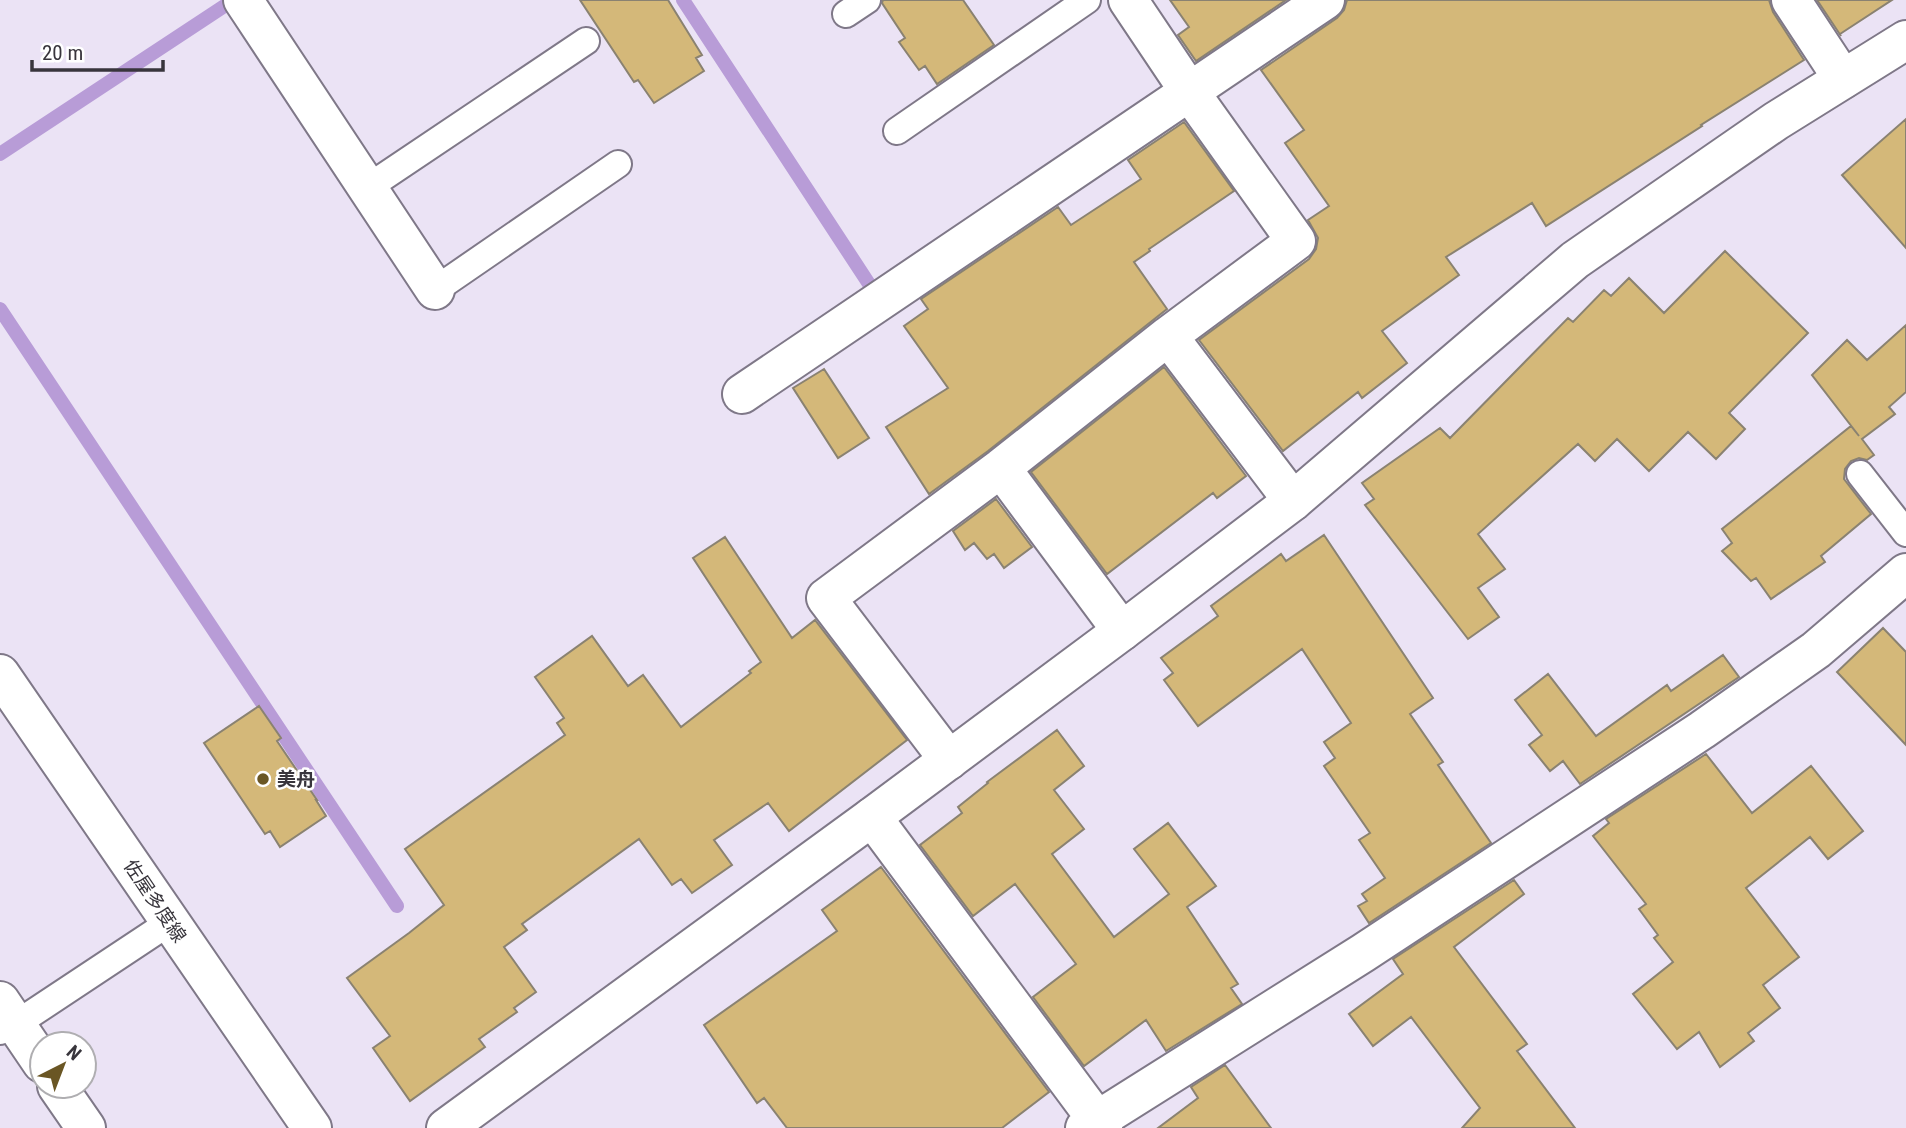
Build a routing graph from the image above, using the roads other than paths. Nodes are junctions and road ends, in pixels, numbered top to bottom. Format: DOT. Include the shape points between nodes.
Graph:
graph roads {
  1 [pos="243,0"];
  2 [pos="1087,0"];
  3 [pos="1128,0"];
  4 [pos="1325,0"];
  5 [pos="1791,0"];
  6 [pos="586,41"];
  7 [pos="1904,44"];
  8 [pos="1843,79"];
  9 [pos="1189,91"];
  10 [pos="897,131"];
  11 [pos="618,164"];
  12 [pos="367,188"];
  13 [pos="435,290"];
  14 [pos="1168,336"];
  15 [pos="741,394"];
  16 [pos="1001,468"];
  17 [pos="1860,474"];
  18 [pos="1293,500"];
  19 [pos="1906,533"];
  20 [pos="1906,573"];
  21 [pos="1122,631"];
  22 [pos="0,674"];
  23 [pos="949,760"];
  24 [pos="872,817"];
  25 [pos="170,922"];
  26 [pos="5,1019"];
  27 [pos="28,1046"];
  28 [pos="67,1100"];
  29 [pos="1095,1125"];
  30 [pos="86,1128"];
  31 [pos="312,1128"];
  32 [pos="446,1128"];
  1 -- 12 [label="street"];
  2 -- 10 [label="lane"];
  3 -- 9 [label="street"];
  4 -- 9 [label="street"];
  5 -- 8 [label="street"];
  6 -- 12 [label="lane"];
  7 -- 8 [label="street"];
  8 -- 18 [label="street" via="1575,260"];
  9 -- 14 [label="street" via="1296,241"];
  9 -- 15 [label="street"];
  11 -- 13 [label="lane"];
  12 -- 13 [label="street"];
  14 -- 16 [label="street"];
  14 -- 18 [label="street"];
  16 -- 21 [label="street"];
  16 -- 23 [label="street" via="826,598"];
  17 -- 19 [label="lane"];
  18 -- 21 [label="street"];
  20 -- 29 [label="street" via="1816,650 1702,730"];
  21 -- 23 [label="street"];
  22 -- 25 [label="street, 佐屋多度線"];
  23 -- 24 [label="street"];
  24 -- 29 [label="street"];
  24 -- 32 [label="street"];
  25 -- 26 [label="lane"];
  25 -- 31 [label="street, 佐屋多度線"];
  26 -- 27 [label="street"];
  28 -- 30 [label="street"];
}
